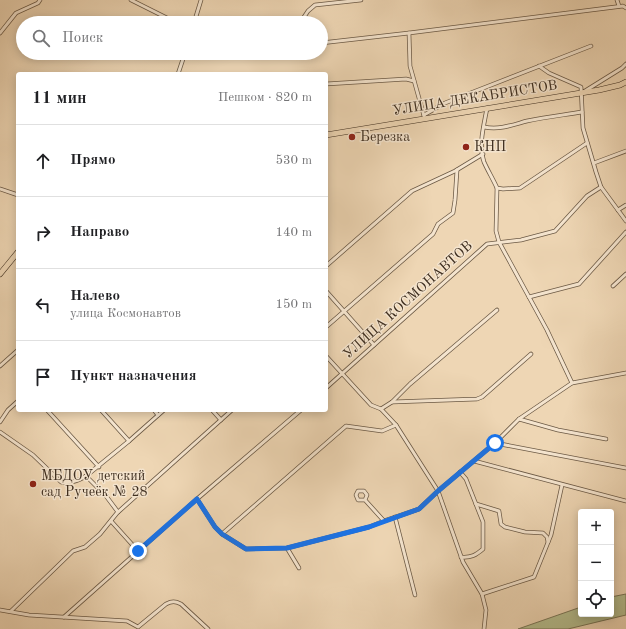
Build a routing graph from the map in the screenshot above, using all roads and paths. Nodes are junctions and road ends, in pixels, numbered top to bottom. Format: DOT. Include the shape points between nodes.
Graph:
graph roads {
  1 [pos="40,0"];
  2 [pos="131,0"];
  3 [pos="201,0"];
  4 [pos="361,0"];
  5 [pos="617,0"];
  6 [pos="619,6"];
  7 [pos="626,8"];
  8 [pos="164,16"];
  9 [pos="196,16"];
  10 [pos="305,16"];
  11 [pos="0,33"];
  12 [pos="409,33"];
  13 [pos="328,42"];
  14 [pos="591,46"];
  15 [pos="183,60"];
  16 [pos="626,64"];
  17 [pos="539,66"];
  18 [pos="179,72"];
  19 [pos="412,72"];
  20 [pos="406,79"];
  21 [pos="414,81"];
  22 [pos="626,82"];
  23 [pos="328,84"];
  24 [pos="582,93"];
  25 [pos="487,108"];
  26 [pos="582,112"];
  27 [pos="425,117"];
  28 [pos="484,127"];
  29 [pos="328,135"];
  30 [pos="588,143"];
  31 [pos="626,151"];
  32 [pos="483,154"];
  33 [pos="594,162"];
  34 [pos="457,170"];
  35 [pos="601,186"];
  36 [pos="496,188"];
  37 [pos="0,189"];
  38 [pos="16,194"];
  39 [pos="626,205"];
  40 [pos="618,210"];
  41 [pos="626,222"];
  42 [pos="626,232"];
  43 [pos="499,242"];
  44 [pos="16,254"];
  45 [pos="328,264"];
  46 [pos="0,274"];
  47 [pos="626,274"];
  48 [pos="613,286"];
  49 [pos="328,293"];
  50 [pos="529,297"];
  51 [pos="497,310"];
  52 [pos="344,311"];
  53 [pos="328,325"];
  54 [pos="374,346"];
  55 [pos="16,352"];
  56 [pos="531,354"];
  57 [pos="328,358"];
  58 [pos="0,366"];
  59 [pos="626,373"];
  60 [pos="343,374"];
  61 [pos="572,383"];
  62 [pos="328,386"];
  63 [pos="392,402"];
  64 [pos="16,403"];
  65 [pos="381,409"];
  66 [pos="49,412"];
  67 [pos="103,412"];
  68 [pos="156,412"];
  69 [pos="162,412"];
  70 [pos="214,412"];
  71 [pos="230,412"];
  72 [pos="299,412"];
  73 [pos="158,415"];
  74 [pos="519,419"];
  75 [pos="221,420"];
  76 [pos="0,422"];
  77 [pos="396,425"];
  78 [pos="0,432"];
  79 [pos="606,439"];
  80 [pos="129,441"];
  81 [pos="495,443"];
  82 [pos="474,461"];
  83 [pos="99,467"];
  84 [pos="626,468"];
  85 [pos="460,472"];
  86 [pos="86,476"];
  87 [pos="562,485"];
  88 [pos="438,491"];
  89 [pos="197,499"];
  90 [pos="365,500"];
  91 [pos="626,501"];
  92 [pos="476,504"];
  93 [pos="118,512"];
  94 [pos="395,517"];
  95 [pos="111,521"];
  96 [pos="384,521"];
  97 [pos="222,534"];
  98 [pos="548,542"];
  99 [pos="287,548"];
  100 [pos="138,551"];
  101 [pos="462,557"];
  102 [pos="299,568"];
  103 [pos="482,594"];
  104 [pos="415,595"];
  105 [pos="0,610"];
  106 [pos="11,611"];
  107 [pos="64,617"];
  108 [pos="208,629"];
  109 [pos="484,629"];
  1 -- 11 [label="street" via="16,13"];
  2 -- 8 [label="street"];
  3 -- 9 [label="street"];
  4 -- 10 [label="street" via="315,5"];
  5 -- 6 [label="street"];
  6 -- 7 [label="street"];
  6 -- 12 [label="street"];
  12 -- 13 [label="street"];
  12 -- 19 [label="street"];
  14 -- 17 [label="street"];
  15 -- 18 [label="street"];
  16 -- 24 [label="street"];
  17 -- 24 [label="street" via="581,87"];
  17 -- 27 [label="street" via="445,103"];
  19 -- 20 [label="street"];
  19 -- 21 [label="street"];
  20 -- 21 [label="street"];
  20 -- 23 [label="street"];
  21 -- 27 [label="street"];
  22 -- 24 [label="main road, УЛИЦА ДЕКАБРИСТОВ"];
  24 -- 25 [label="main road, УЛИЦА ДЕКАБРИСТОВ"];
  24 -- 26 [label="street"];
  25 -- 27 [label="main road, УЛИЦА ДЕКАБРИСТОВ"];
  25 -- 28 [label="street"];
  26 -- 28 [label="street" via="500,128"];
  26 -- 30 [label="street" via="583,128"];
  27 -- 29 [label="main road, УЛИЦА ДЕКАБРИСТОВ"];
  28 -- 32 [label="street"];
  30 -- 33 [label="street"];
  30 -- 36 [label="street" via="520,188"];
  31 -- 33 [label="street"];
  32 -- 34 [label="street"];
  32 -- 36 [label="street"];
  33 -- 35 [label="street"];
  34 -- 45 [label="street" via="412,191"];
  34 -- 52 [label="street" via="453,213 438,224 433,234"];
  35 -- 40 [label="street"];
  35 -- 43 [label="street, УЛИЦА КОСМОНАВТОВ" via="587,196 555,231 521,240"];
  36 -- 43 [label="street" via="496,231"];
  37 -- 38 [label="street"];
  39 -- 40 [label="street"];
  40 -- 41 [label="street"];
  42 -- 50 [label="street" via="578,284"];
  43 -- 50 [label="street"];
  43 -- 54 [label="street, УЛИЦА КОСМОНАВТОВ" via="487,244"];
  44 -- 46 [label="main road"];
  47 -- 48 [label="street"];
  49 -- 52 [label="street"];
  50 -- 61 [label="street"];
  51 -- 63 [label="street"];
  52 -- 53 [label="street"];
  52 -- 54 [label="street"];
  54 -- 60 [label="street, УЛИЦА КОСМОНАВТОВ"];
  55 -- 58 [label="street"];
  56 -- 63 [label="street" via="477,399"];
  57 -- 60 [label="street"];
  59 -- 61 [label="street"];
  60 -- 62 [label="street, УЛИЦА КОСМОНАВТОВ"];
  60 -- 65 [label="street" via="371,405"];
  61 -- 74 [label="street"];
  63 -- 65 [label="street"];
  64 -- 76 [label="street"];
  65 -- 77 [label="street"];
  66 -- 83 [label="street"];
  67 -- 80 [label="street"];
  68 -- 73 [label="street"];
  69 -- 73 [label="street"];
  70 -- 75 [label="street"];
  71 -- 75 [label="street"];
  72 -- 89 [label="street"];
  73 -- 80 [label="street"];
  74 -- 79 [label="street"];
  74 -- 81 [label="street"];
  75 -- 93 [label="street"];
  77 -- 88 [label="street"];
  77 -- 97 [label="street" via="382,431 346,426"];
  78 -- 86 [label="street" via="33,455 61,482 71,482"];
  80 -- 83 [label="street"];
  81 -- 82 [label="street"];
  81 -- 84 [label="street"];
  82 -- 85 [label="street"];
  82 -- 87 [label="street"];
  83 -- 86 [label="street"];
  85 -- 88 [label="street"];
  85 -- 92 [label="street" via="466,479"];
  86 -- 93 [label="street"];
  87 -- 91 [label="street"];
  87 -- 98 [label="street"];
  88 -- 94 [label="street" via="419,509"];
  88 -- 101 [label="street"];
  89 -- 97 [label="street"];
  89 -- 100 [label="street"];
  90 -- 96 [label="street"];
  92 -- 98 [label="street" via="499,511 501,524 505,527 543,534"];
  92 -- 101 [label="street" via="483,522 483,549 468,558"];
  93 -- 95 [label="street"];
  94 -- 96 [label="street"];
  94 -- 104 [label="street"];
  95 -- 100 [label="street"];
  95 -- 106 [label="street" via="84,547 73,551"];
  96 -- 99 [label="street"];
  97 -- 99 [label="street" via="246,549"];
  98 -- 103 [label="street" via="534,577"];
  99 -- 102 [label="street"];
  100 -- 107 [label="street"];
  101 -- 103 [label="street"];
  103 -- 109 [label="street" via="486,610"];
  105 -- 106 [label="street"];
  106 -- 107 [label="street" via="28,615"];
  107 -- 108 [label="street" via="127,621 138,627 171,601 182,604"];
}
